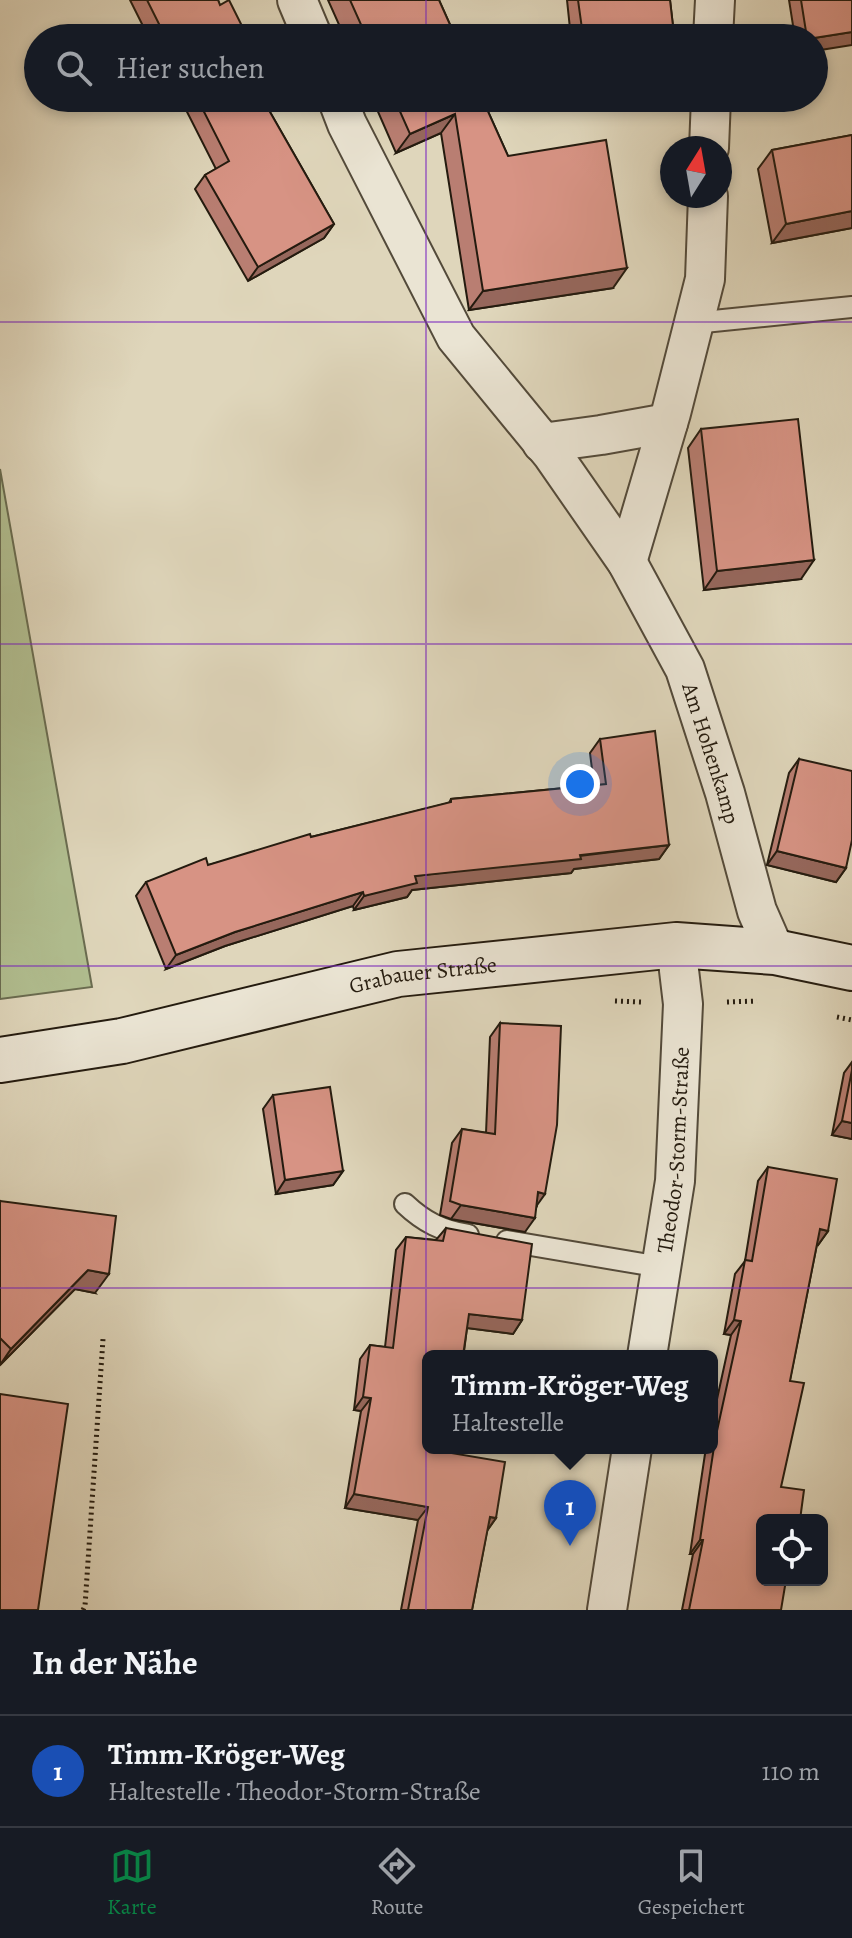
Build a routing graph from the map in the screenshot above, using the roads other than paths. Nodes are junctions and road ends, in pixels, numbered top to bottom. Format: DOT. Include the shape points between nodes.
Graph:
graph roads {
  1 [pos="297,0"];
  2 [pos="715,0"];
  3 [pos="307,24"];
  4 [pos="714,24"];
  5 [pos="342,112"];
  6 [pos="710,112"];
  7 [pos="709,136"];
  8 [pos="708,208"];
  9 [pos="852,307"];
  10 [pos="694,323"];
  11 [pos="668,423"];
  12 [pos="542,443"];
  13 [pos="627,562"];
  14 [pos="676,945"];
  15 [pos="775,952"];
  16 [pos="852,968"];
  17 [pos="0,1060"];
  18 [pos="405,1204"];
  19 [pos="661,1267"];
  20 [pos="648,1350"];
  21 [pos="631,1454"];
  22 [pos="607,1610"];
  1 -- 3 [label="street"];
  2 -- 4 [label="street"];
  5 -- 12 [label="street, Am Hohenkamp" via="456,337"];
  6 -- 7 [label="street"];
  8 -- 10 [label="street" via="705,279"];
  9 -- 10 [label="lane"];
  10 -- 11 [label="street"];
  11 -- 12 [label="street"];
  11 -- 13 [label="street"];
  12 -- 13 [label="street, Am Hohenkamp"];
  13 -- 15 [label="street, Am Hohenkamp" via="685,669 757,911"];
  14 -- 15 [label="main road, Grabauer Straße"];
  14 -- 17 [label="main road, Grabauer Straße" via="398,974 122,1041"];
  14 -- 19 [label="street, Theodor-Storm-Straße" via="683,1004 675,1181"];
  15 -- 16 [label="main road, Grabauer Straße"];
  18 -- 19 [label="lane" via="421,1220 447,1232"];
  19 -- 20 [label="street, Theodor-Storm-Straße"];
  21 -- 22 [label="street"];
}
